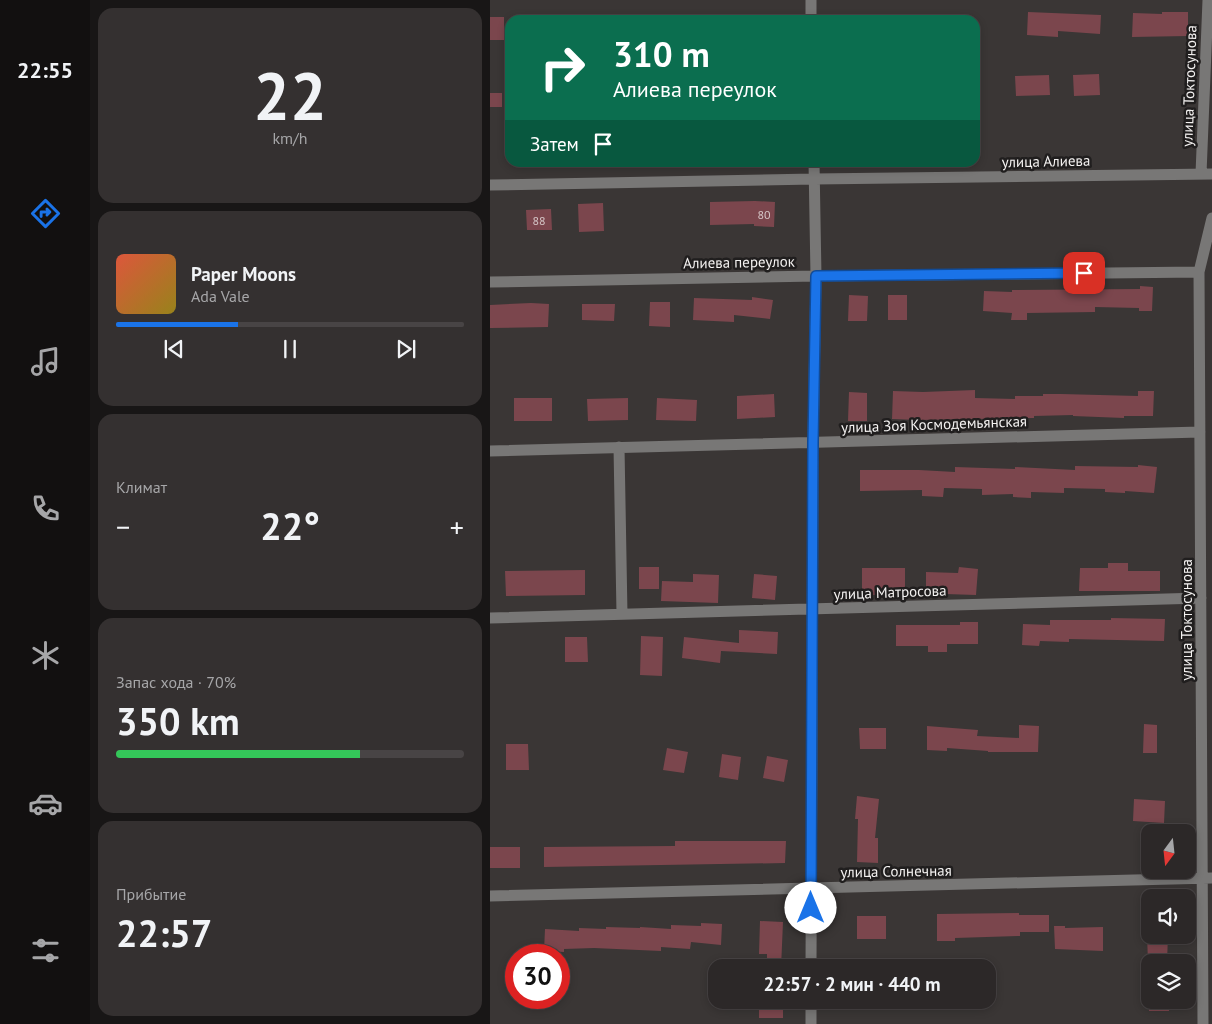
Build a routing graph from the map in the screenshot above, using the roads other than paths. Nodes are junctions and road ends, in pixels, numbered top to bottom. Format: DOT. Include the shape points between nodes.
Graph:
graph roads {
  1 [pos="811,0"];
  2 [pos="1208,0"];
  3 [pos="811,15"];
  4 [pos="814,167"];
  5 [pos="1206,174"];
  6 [pos="814,179"];
  7 [pos="490,185"];
  8 [pos="1212,218"];
  9 [pos="1199,272"];
  10 [pos="816,276"];
  11 [pos="490,282"];
  12 [pos="1200,432"];
  13 [pos="813,442"];
  14 [pos="619,447"];
  15 [pos="490,451"];
  16 [pos="1201,598"];
  17 [pos="812,609"];
  18 [pos="622,614"];
  19 [pos="490,618"];
  20 [pos="1207,878"];
  21 [pos="811,888"];
  22 [pos="490,896"];
  23 [pos="811,959"];
  24 [pos="811,1009"];
  25 [pos="811,1024"];
  26 [pos="1203,1024"];
  1 -- 3 [label="street"];
  2 -- 5 [label="street, улица Токтосунова"];
  4 -- 6 [label="street"];
  5 -- 6 [label="street, улица Алиева"];
  6 -- 7 [label="street, улица Алиева"];
  6 -- 10 [label="street"];
  8 -- 9 [label="street, улица Токтосунова"];
  9 -- 10 [label="street, Алиева переулок"];
  9 -- 12 [label="street, улица Токтосунова"];
  10 -- 11 [label="street, Алиева переулок"];
  10 -- 13 [label="street"];
  12 -- 13 [label="street, улица Зоя Космодемьянская"];
  12 -- 16 [label="street, улица Токтосунова"];
  13 -- 14 [label="street, улица Зоя Космодемьянская"];
  13 -- 17 [label="street"];
  14 -- 15 [label="street, улица Зоя Космодемьянская"];
  14 -- 18 [label="street"];
  16 -- 17 [label="street, улица Матросова"];
  16 -- 20 [label="street, улица Токтосунова"];
  17 -- 18 [label="street, улица Матросова"];
  17 -- 21 [label="street"];
  18 -- 19 [label="street, улица Матросова"];
  20 -- 21 [label="street, улица Солнечная"];
  20 -- 26 [label="street, улица Токтосунова"];
  21 -- 22 [label="street, улица Солнечная"];
  21 -- 23 [label="street"];
  24 -- 25 [label="street"];
}
